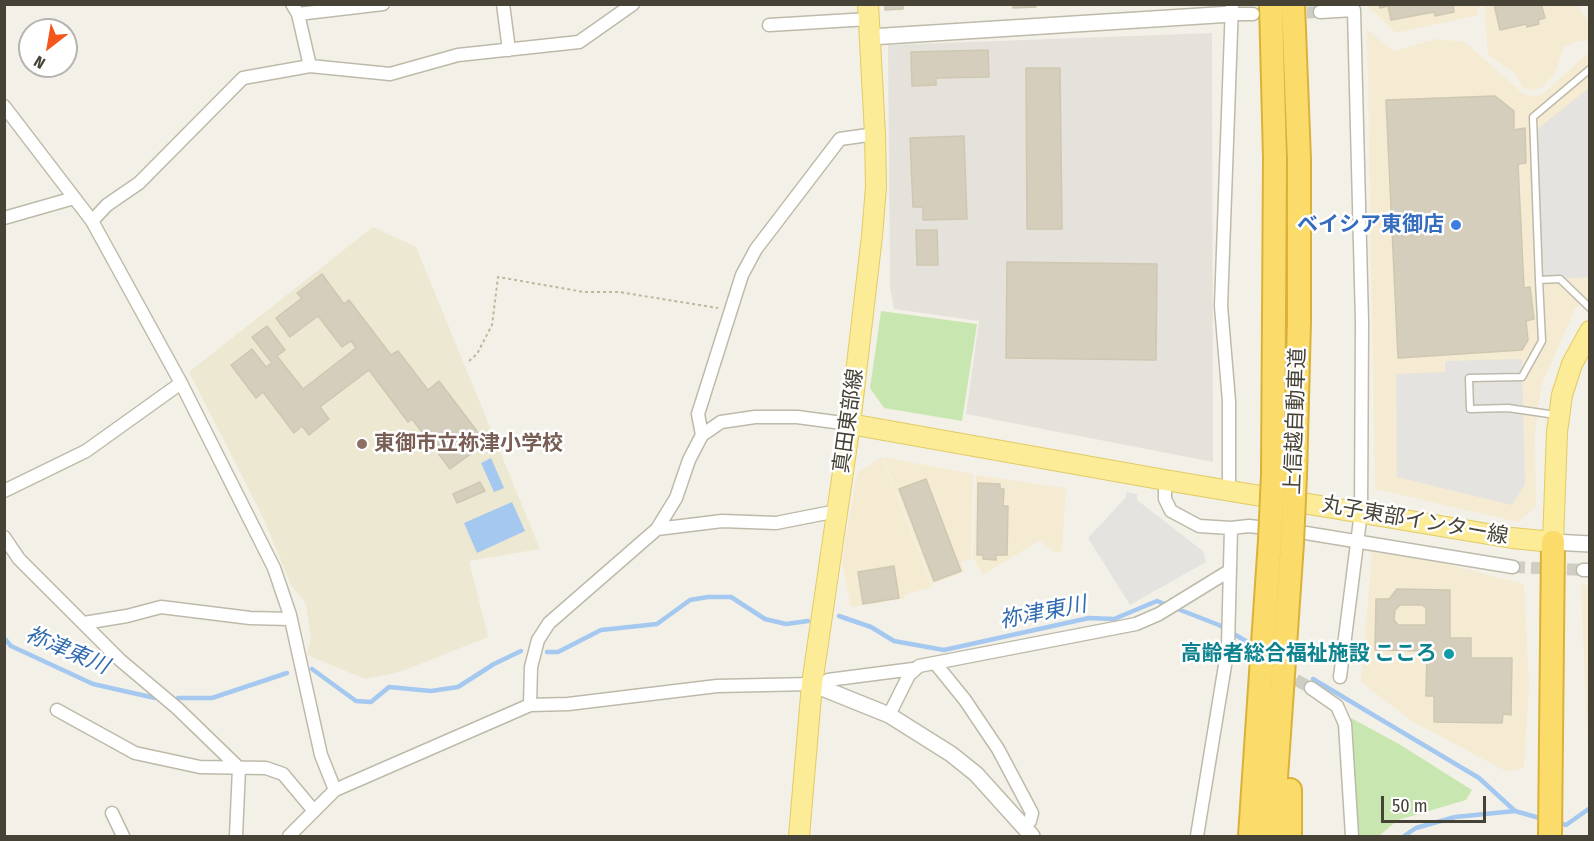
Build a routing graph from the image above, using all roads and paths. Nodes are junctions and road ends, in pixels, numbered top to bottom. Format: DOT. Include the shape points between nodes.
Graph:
graph roads {
  1 [pos="383,4"];
  2 [pos="503,4"];
  3 [pos="633,4"];
  4 [pos="1293,4"];
  5 [pos="295,9"];
  6 [pos="1232,9"];
  7 [pos="1262,9"];
  8 [pos="1320,12"];
  9 [pos="869,20"];
  10 [pos="769,25"];
  11 [pos="509,50"];
  12 [pos="310,66"];
  13 [pos="1590,69"];
  14 [pos="4,106"];
  15 [pos="875,134"];
  16 [pos="74,198"];
  17 [pos="4,218"];
  18 [pos="92,221"];
  19 [pos="1539,280"];
  20 [pos="1590,308"];
  21 [pos="730,309"];
  22 [pos="1590,331"];
  23 [pos="469,361"];
  24 [pos="181,383"];
  25 [pos="1559,416"];
  26 [pos="850,424"];
  27 [pos="702,435"];
  28 [pos="1284,475"];
  29 [pos="1165,480"];
  30 [pos="1229,490"];
  31 [pos="4,491"];
  32 [pos="837,511"];
  33 [pos="1361,512"];
  34 [pos="1232,528"];
  35 [pos="657,530"];
  36 [pos="4,537"];
  37 [pos="1357,541"];
  38 [pos="1281,542"];
  39 [pos="1553,542"];
  40 [pos="1590,544"];
  41 [pos="1513,567"];
  42 [pos="1229,571"];
  43 [pos="290,619"];
  44 [pos="84,622"];
  45 [pos="1228,642"];
  46 [pos="1287,650"];
  47 [pos="1250,655"];
  48 [pos="935,663"];
  49 [pos="913,669"];
  50 [pos="1340,677"];
  51 [pos="820,682"];
  52 [pos="1311,688"];
  53 [pos="530,705"];
  54 [pos="57,710"];
  55 [pos="889,715"];
  56 [pos="1258,728"];
  57 [pos="239,768"];
  58 [pos="335,790"];
  59 [pos="314,811"];
  60 [pos="112,813"];
  61 [pos="1028,832"];
  62 [pos="123,837"];
  63 [pos="236,837"];
  64 [pos="290,837"];
  65 [pos="799,837"];
  66 [pos="1197,837"];
  67 [pos="1245,837"];
  68 [pos="1250,837"];
  69 [pos="1272,837"];
  70 [pos="1290,837"];
  71 [pos="1352,837"];
  72 [pos="1550,837"];
  1 -- 5 [label="street"];
  2 -- 11 [label="street"];
  3 -- 11 [label="street" via="579,42"];
  4 -- 28 [label="highway, 上信越自動車道" via="1299,310"];
  5 -- 12 [label="street"];
  6 -- 7 [label="street"];
  6 -- 9 [label="street"];
  6 -- 30 [label="street" via="1221,306 1229,401"];
  7 -- 28 [label="highway, 上信越自動車道" via="1275,203"];
  8 -- 33 [label="street" via="1354,10 1362,322"];
  9 -- 10 [label="street"];
  9 -- 15 [label="main road, 真田東部線"];
  11 -- 12 [label="street" via="458,55 390,74"];
  12 -- 18 [label="street" via="243,78 140,183 107,205"];
  13 -- 19 [label="lane" via="1533,117"];
  14 -- 16 [label="street"];
  15 -- 21 [label="street" via="840,139 756,249"];
  15 -- 26 [label="main road, 真田東部線" via="876,187"];
  16 -- 17 [label="street"];
  16 -- 18 [label="street"];
  18 -- 24 [label="street"];
  19 -- 20 [label="lane" via="1560,279"];
  19 -- 25 [label="lane" via="1542,340 1522,377 1469,378 1470,409 1508,408"];
  21 -- 23 [label="path" via="619,292 584,292 498,277 492,325"];
  21 -- 27 [label="street" via="698,414"];
  22 -- 25 [label="main road" via="1566,379"];
  24 -- 31 [label="street" via="86,451"];
  24 -- 43 [label="street" via="274,568"];
  25 -- 39 [label="main road"];
  26 -- 27 [label="street" via="797,417 755,417 722,422"];
  26 -- 29 [label="main road, 丸子東部インター線"];
  26 -- 32 [label="main road, 真田東部線"];
  27 -- 35 [label="street" via="676,498"];
  28 -- 38 [label="highway, 上信越自動車道, bridge"];
  29 -- 30 [label="main road, 丸子東部インター線"];
  29 -- 34 [label="street" via="1165,500 1171,511 1199,526"];
  30 -- 33 [label="main road, 丸子東部インター線"];
  32 -- 35 [label="street" via="776,523 722,521"];
  32 -- 51 [label="main road, 真田東部線"];
  33 -- 37 [label="street"];
  33 -- 39 [label="main road, 丸子東部インター線"];
  34 -- 37 [label="street" via="1249,526"];
  34 -- 42 [label="street"];
  35 -- 53 [label="street" via="549,623 538,640 531,667"];
  36 -- 44 [label="street" via="19,559"];
  37 -- 41 [label="street"];
  37 -- 50 [label="street"];
  38 -- 46 [label="highway, 上信越自動車道"];
  38 -- 56 [label="highway, 上信越自動車道"];
  39 -- 40 [label="street"];
  39 -- 72 [label="highway"];
  42 -- 45 [label="street"];
  42 -- 48 [label="street" via="1164,611 1116,629"];
  43 -- 44 [label="street" via="161,607"];
  43 -- 58 [label="street" via="321,755"];
  44 -- 57 [label="street"];
  45 -- 47 [label="street"];
  45 -- 66 [label="street"];
  46 -- 69 [label="highway, 上信越自動車道"];
  46 -- 70 [label="highway"];
  48 -- 49 [label="street"];
  48 -- 61 [label="street" via="998,749 1032,813"];
  49 -- 51 [label="street"];
  49 -- 55 [label="street"];
  51 -- 53 [label="street" via="717,686"];
  51 -- 55 [label="street"];
  51 -- 65 [label="main road, 真田東部線"];
  52 -- 71 [label="street" via="1337,706 1345,724"];
  53 -- 58 [label="street"];
  54 -- 57 [label="street" via="135,753 200,767"];
  55 -- 61 [label="street" via="976,774"];
  56 -- 67 [label="highway"];
  56 -- 68 [label="highway, 上信越自動車道"];
  57 -- 59 [label="street" via="266,768 283,774"];
  57 -- 63 [label="street"];
  58 -- 59 [label="street"];
  59 -- 64 [label="street"];
  60 -- 62 [label="street"];
}
